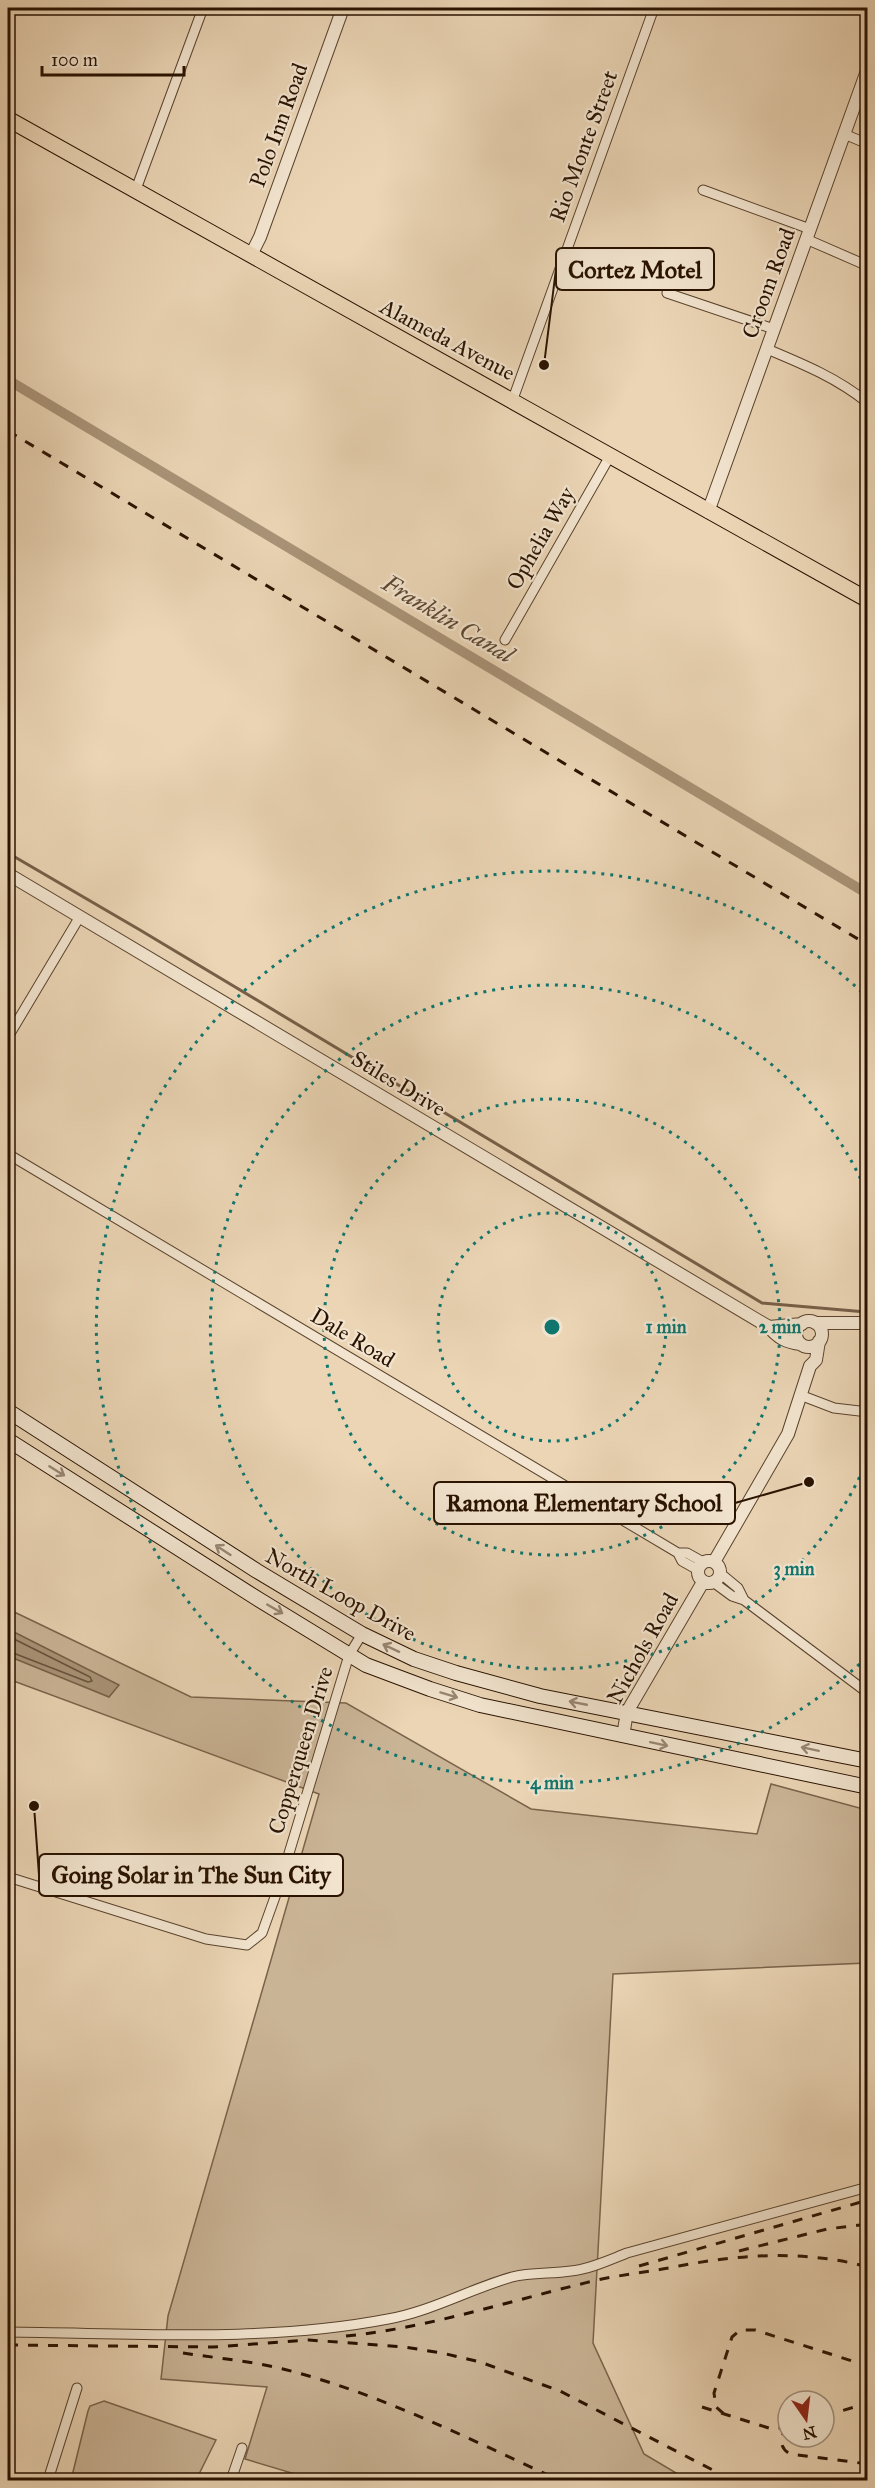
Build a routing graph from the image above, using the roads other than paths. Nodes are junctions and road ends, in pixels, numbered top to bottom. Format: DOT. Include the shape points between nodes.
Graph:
graph roads {
  1 [pos="203,8"];
  2 [pos="343,8"];
  3 [pos="654,8"];
  4 [pos="867,68"];
  5 [pos="8,119"];
  6 [pos="844,134"];
  7 [pos="867,144"];
  8 [pos="703,190"];
  9 [pos="135,192"];
  10 [pos="808,234"];
  11 [pos="250,255"];
  12 [pos="867,266"];
  13 [pos="667,293"];
  14 [pos="774,329"];
  15 [pos="766,349"];
  16 [pos="513,399"];
  17 [pos="867,403"];
  18 [pos="610,456"];
  19 [pos="708,512"];
  20 [pos="867,600"];
  21 [pos="505,640"];
  22 [pos="8,874"];
  23 [pos="80,918"];
  24 [pos="8,1037"];
  25 [pos="8,1154"];
  26 [pos="808,1323"];
  27 [pos="838,1323"];
  28 [pos="867,1323"];
  29 [pos="769,1327"];
  30 [pos="820,1340"];
  31 [pos="802,1345"];
  32 [pos="810,1366"];
  33 [pos="800,1395"];
  34 [pos="8,1411"];
  35 [pos="867,1412"];
  36 [pos="8,1440"];
  37 [pos="102,1472"];
  38 [pos="90,1491"];
  39 [pos="708,1572"];
  40 [pos="362,1634"];
  41 [pos="349,1655"];
  42 [pos="867,1693"];
  43 [pos="627,1712"];
  44 [pos="623,1736"];
  45 [pos="867,1761"];
  46 [pos="867,1787"];
  47 [pos="8,1877"];
  48 [pos="867,2187"];
  49 [pos="8,2332"];
  50 [pos="77,2388"];
  51 [pos="242,2448"];
  52 [pos="48,2481"];
  53 [pos="231,2481"];
  1 -- 9 [label="street"];
  2 -- 11 [label="street, Polo Inn Road" via="260,237"];
  3 -- 16 [label="street, Rio Monte Street"];
  4 -- 6 [label="street, Croom Road"];
  5 -- 9 [label="main road, Alameda Avenue"];
  6 -- 7 [label="street"];
  6 -- 10 [label="street, Croom Road"];
  8 -- 10 [label="street"];
  9 -- 11 [label="main road, Alameda Avenue"];
  10 -- 12 [label="street"];
  10 -- 14 [label="street, Croom Road"];
  11 -- 16 [label="main road, Alameda Avenue"];
  13 -- 14 [label="street"];
  14 -- 15 [label="street, Croom Road"];
  15 -- 17 [label="street" via="816,369"];
  15 -- 19 [label="street, Croom Road"];
  16 -- 18 [label="main road, Alameda Avenue"];
  18 -- 19 [label="main road, Alameda Avenue"];
  18 -- 21 [label="street, Ophelia Way"];
  19 -- 20 [label="main road, Alameda Avenue"];
  22 -- 23 [label="street, Stiles Drive"];
  23 -- 24 [label="street"];
  23 -- 29 [label="street, Stiles Drive"];
  25 -- 39 [label="street, Dale Road" via="678,1553 687,1552"];
  26 -- 27 [label="street"];
  26 -- 29 [label="street"];
  26 -- 30 [label="street" via="821,1330"];
  26 -- 31 [label="street" via="796,1334"];
  27 -- 28 [label="street"];
  27 -- 30 [label="street"];
  29 -- 31 [label="street, Stiles Drive" via="785,1341"];
  30 -- 31 [label="street" via="813,1346"];
  30 -- 32 [label="street, Nichols Road" via="816,1360"];
  31 -- 32 [label="street"];
  32 -- 33 [label="street, Nichols Road"];
  33 -- 35 [label="street" via="834,1408"];
  33 -- 39 [label="street, Nichols Road" via="788,1434"];
  34 -- 37 [label="main road, North Loop Drive"];
  36 -- 38 [label="main road, North Loop Drive, one-way"];
  37 -- 38 [label="main road"];
  40 -- 37 [label="main road, North Loop Drive, one-way"];
  38 -- 41 [label="main road, North Loop Drive, one-way"];
  39 -- 42 [label="street, Dale Road" via="732,1596 744,1600"];
  39 -- 43 [label="street, Nichols Road"];
  40 -- 41 [label="street, Copperqueen Drive"];
  43 -- 40 [label="main road, North Loop Drive, one-way" via="540,1696 456,1673 414,1659"];
  41 -- 44 [label="main road, North Loop Drive, one-way" via="398,1678 480,1705"];
  41 -- 47 [label="street, Copperqueen Drive" via="280,1883 262,1933 247,1945 206,1939"];
  43 -- 44 [label="street, Nichols Road"];
  45 -- 43 [label="main road, North Loop Drive, one-way"];
  44 -- 46 [label="main road, North Loop Drive, one-way"];
  48 -- 49 [label="street" via="627,2253 588,2268 516,2276 390,2319 322,2330 237,2334"];
  50 -- 52 [label="street"];
  51 -- 53 [label="street"];
}
